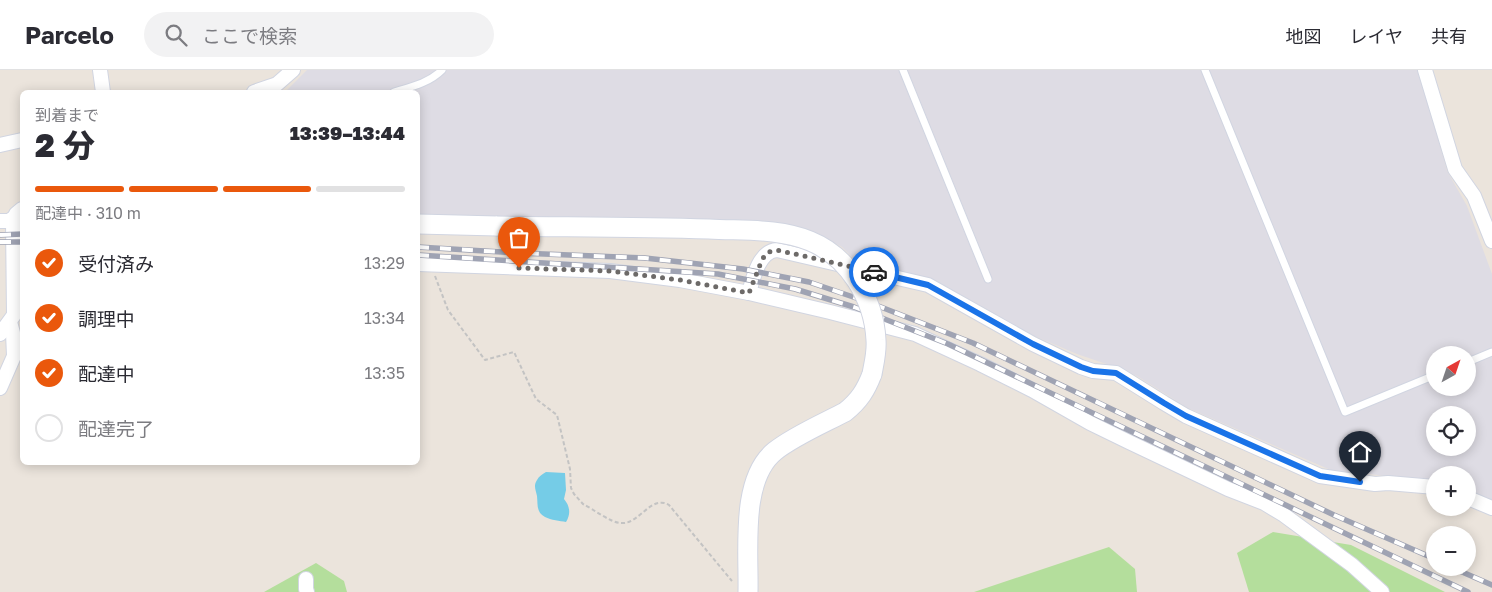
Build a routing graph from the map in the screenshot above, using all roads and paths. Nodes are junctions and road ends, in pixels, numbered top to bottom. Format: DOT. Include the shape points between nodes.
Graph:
graph roads {
  1 [pos="100,70"];
  2 [pos="293,70"];
  3 [pos="442,70"];
  4 [pos="903,70"];
  5 [pos="1205,70"];
  6 [pos="1425,70"];
  7 [pos="103,90"];
  8 [pos="260,90"];
  9 [pos="400,90"];
  10 [pos="20,140"];
  11 [pos="0,145"];
  12 [pos="15,218"];
  13 [pos="420,224"];
  14 [pos="1492,241"];
  15 [pos="420,264"];
  16 [pos="434,265"];
  17 [pos="988,279"];
  18 [pos="749,293"];
  19 [pos="12,318"];
  20 [pos="0,334"];
  21 [pos="1492,352"];
  22 [pos="1476,359"];
  23 [pos="1426,379"];
  24 [pos="0,388"];
  25 [pos="1426,486"];
  26 [pos="1476,501"];
  27 [pos="1492,508"];
  28 [pos="742,588"];
  29 [pos="1382,592"];
  1 -- 7 [label="street"];
  2 -- 8 [label="street" via="277,84"];
  3 -- 9 [label="lane" via="422,83"];
  4 -- 17 [label="lane"];
  5 -- 23 [label="lane" via="1346,412"];
  6 -- 14 [label="street" via="1455,170 1474,196"];
  10 -- 11 [label="street"];
  12 -- 19 [label="street"];
  13 -- 28 [label="street, bridge" via="765,231 785,233 812,242 843,264 872,311 876,341 872,374 865,392 853,406 784,445 759,470 751,495"];
  15 -- 16 [label="street"];
  16 -- 18 [label="street" via="610,271"];
  16 -- 28 [label="path" via="437,284 448,310 485,360 514,352 536,399 557,415 570,469 571,488 579,500 621,523 663,502"];
  18 -- 25 [label="street" via="764,256 771,250 928,285 1033,344 1081,367 1116,373 1186,416 1320,476 1375,484"];
  18 -- 29 [label="street" via="915,334 980,364 1090,423 1264,503 1352,565"];
  19 -- 20 [label="street"];
  19 -- 24 [label="street" via="14,356"];
  21 -- 22 [label="lane"];
  26 -- 27 [label="street"];
}
